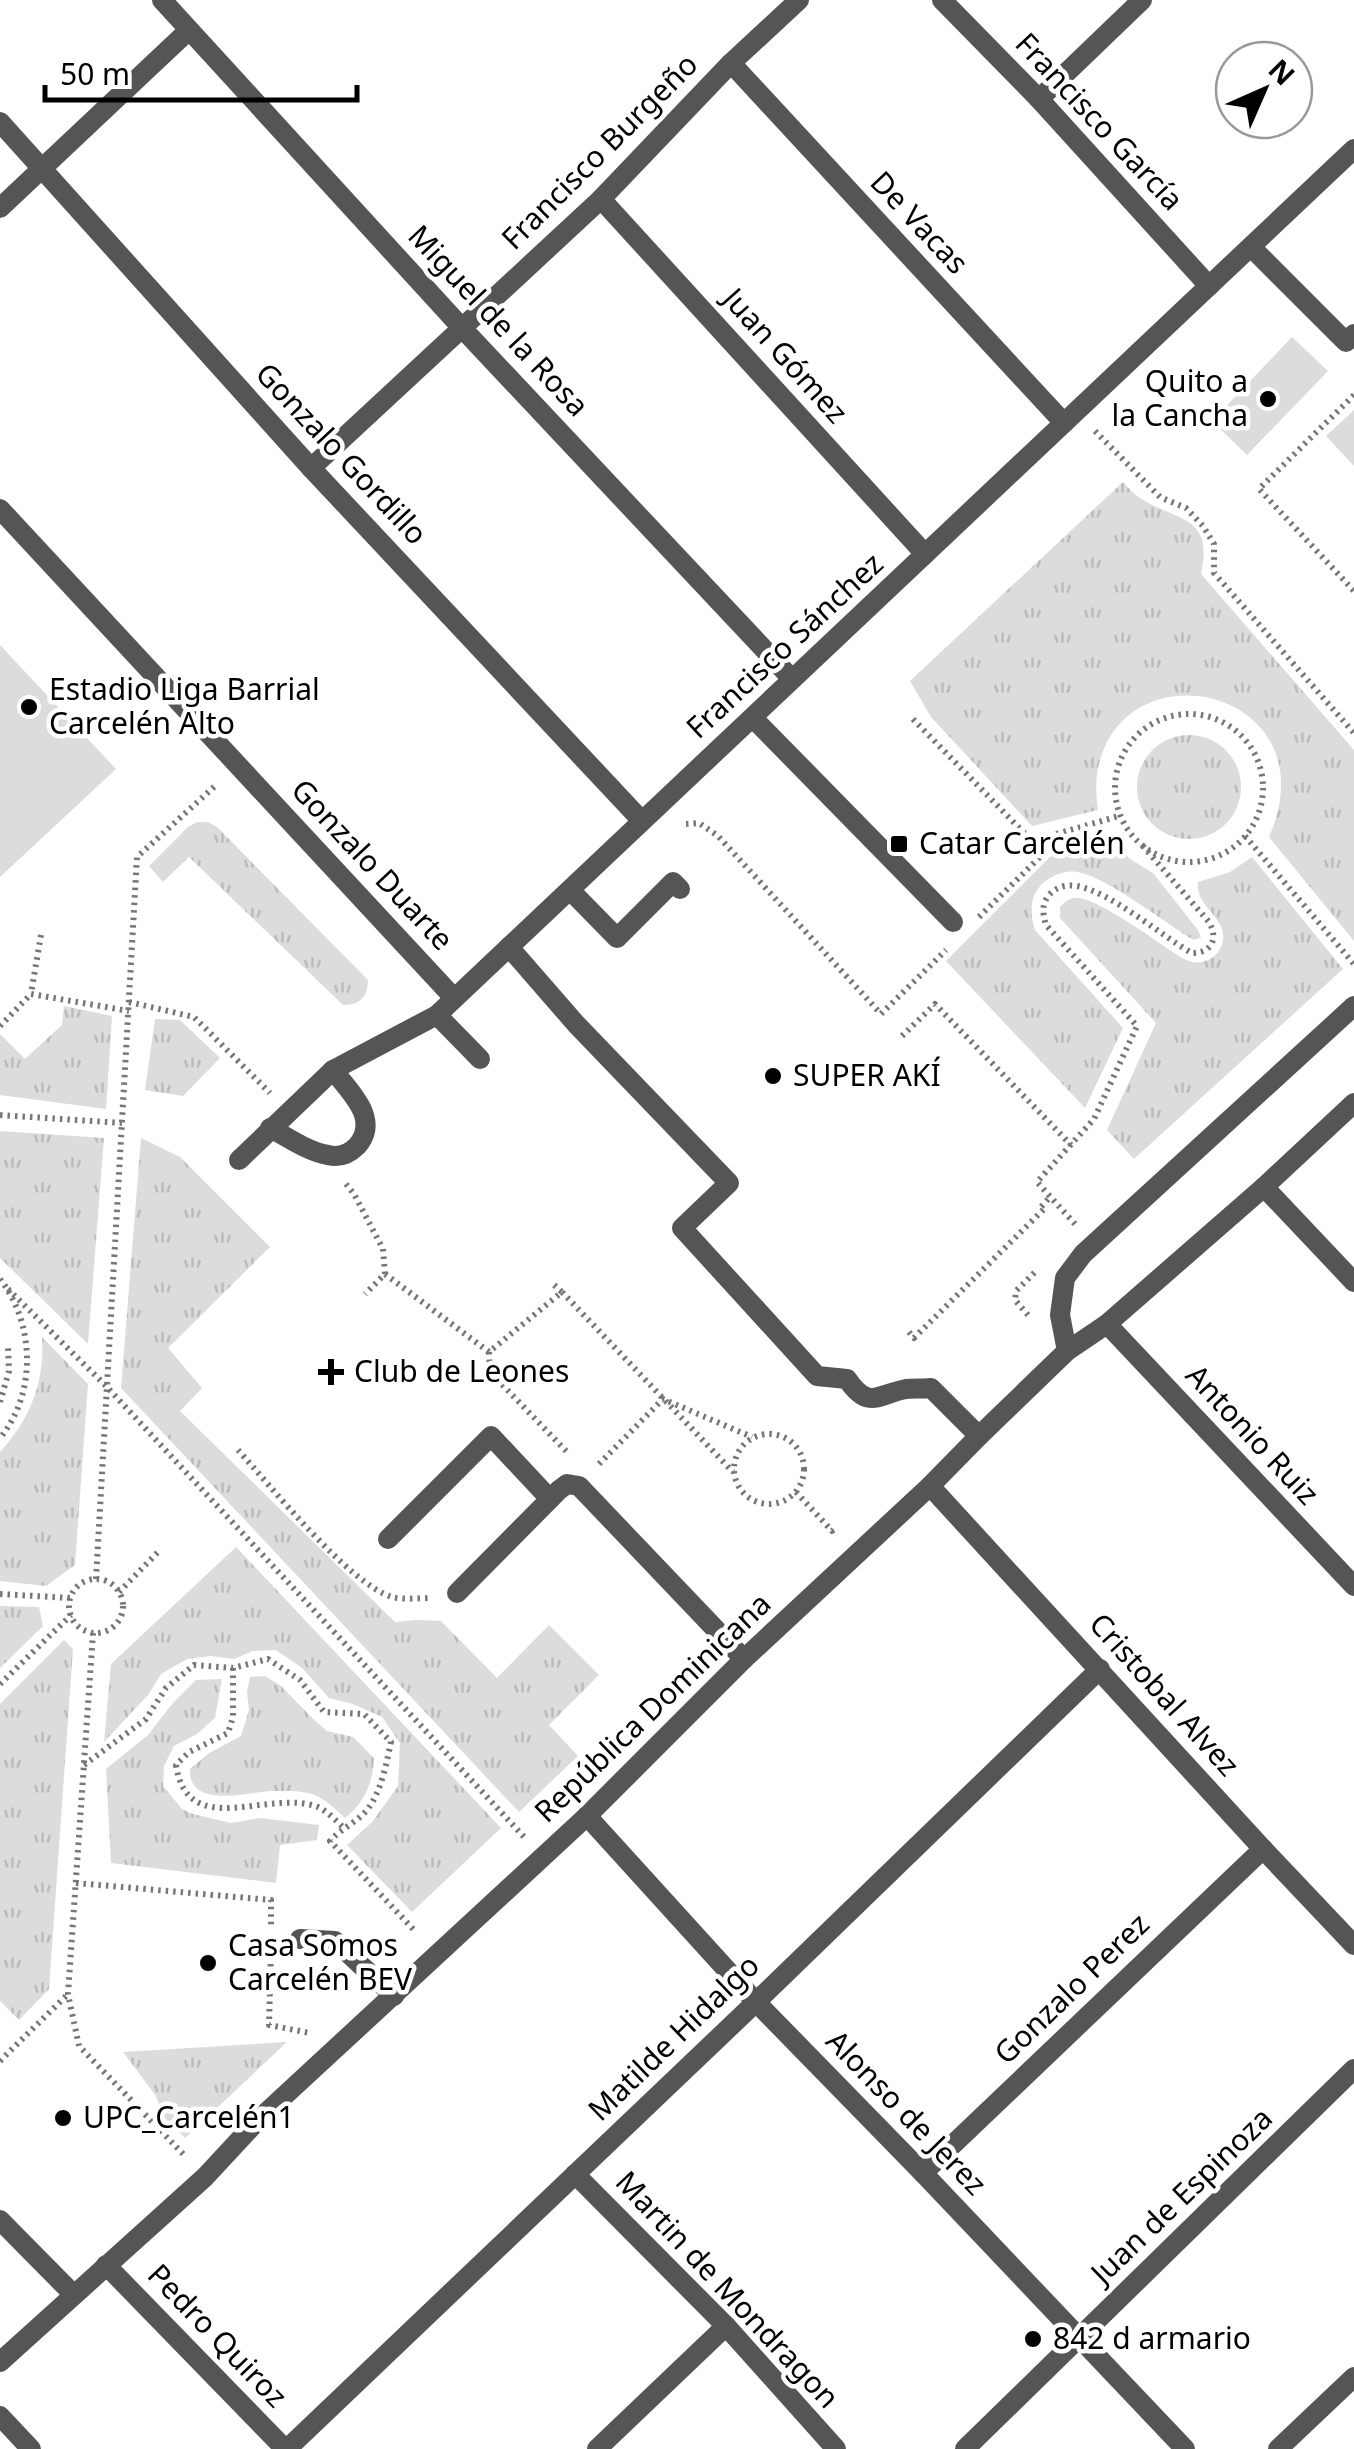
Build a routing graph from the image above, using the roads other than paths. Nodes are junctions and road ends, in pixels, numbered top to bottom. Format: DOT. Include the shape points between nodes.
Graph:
graph roads {
  1 [pos="162,0"];
  2 [pos="799,0"];
  3 [pos="942,0"];
  4 [pos="1142,0"];
  5 [pos="189,30"];
  6 [pos="731,63"];
  7 [pos="1039,99"];
  8 [pos="0,122"];
  9 [pos="1354,150"];
  10 [pos="43,168"];
  11 [pos="601,199"];
  12 [pos="0,208"];
  13 [pos="1251,247"];
  14 [pos="1210,286"];
  15 [pos="462,328"];
  16 [pos="1354,334"];
  17 [pos="1070,417"];
  18 [pos="311,468"];
  19 [pos="0,509"];
  20 [pos="925,554"];
  21 [pos="792,680"];
  22 [pos="753,718"];
  23 [pos="642,821"];
  24 [pos="680,889"];
  25 [pos="570,890"];
  26 [pos="953,922"];
  27 [pos="508,947"];
  28 [pos="454,998"];
  29 [pos="1354,1006"];
  30 [pos="437,1015"];
  31 [pos="480,1059"];
  32 [pos="333,1070"];
  33 [pos="1354,1102"];
  34 [pos="270,1128"];
  35 [pos="239,1160"];
  36 [pos="1264,1187"];
  37 [pos="1354,1282"];
  38 [pos="1107,1324"];
  39 [pos="1067,1351"];
  40 [pos="978,1436"];
  41 [pos="930,1486"];
  42 [pos="550,1499"];
  43 [pos="388,1540"];
  44 [pos="1354,1586"];
  45 [pos="457,1593"];
  46 [pos="744,1659"];
  47 [pos="1100,1669"];
  48 [pos="587,1816"];
  49 [pos="1263,1848"];
  50 [pos="300,1939"];
  51 [pos="1354,1944"];
  52 [pos="394,1996"];
  53 [pos="756,2002"];
  54 [pos="1354,2070"];
  55 [pos="923,2173"];
  56 [pos="575,2174"];
  57 [pos="0,2220"];
  58 [pos="106,2265"];
  59 [pos="73,2294"];
  60 [pos="726,2326"];
  61 [pos="1079,2338"];
  62 [pos="0,2362"];
  63 [pos="1354,2377"];
  64 [pos="0,2416"];
  65 [pos="31,2449"];
  66 [pos="286,2449"];
  67 [pos="597,2449"];
  68 [pos="836,2449"];
  69 [pos="965,2449"];
  70 [pos="1186,2449"];
  71 [pos="1278,2449"];
  1 -- 5 [label="street, Miguel de la Rosa"];
  2 -- 6 [label="street, Francisco Burgeño"];
  3 -- 7 [label="street, Francisco García"];
  4 -- 7 [label="street"];
  5 -- 10 [label="street"];
  5 -- 15 [label="street, Miguel de la Rosa"];
  6 -- 11 [label="street, Francisco Burgeño"];
  6 -- 17 [label="street, De Vacas"];
  7 -- 14 [label="street, Francisco García"];
  8 -- 10 [label="street, Gonzalo Gordillo"];
  9 -- 13 [label="street, Francisco Sánchez"];
  10 -- 12 [label="street"];
  10 -- 18 [label="street, Gonzalo Gordillo"];
  11 -- 15 [label="street, Francisco Burgeño"];
  11 -- 20 [label="street, Juan Gómez"];
  13 -- 14 [label="street, Francisco Sánchez"];
  13 -- 16 [label="street" via="1346,342"];
  14 -- 17 [label="street, Francisco Sánchez"];
  15 -- 18 [label="street, Francisco Burgeño"];
  15 -- 21 [label="street, Miguel de la Rosa"];
  17 -- 20 [label="street, Francisco Sánchez"];
  18 -- 23 [label="street, Gonzalo Gordillo"];
  19 -- 28 [label="street, Gonzalo Duarte"];
  20 -- 21 [label="street, Francisco Sánchez"];
  21 -- 22 [label="street, Francisco Sánchez"];
  22 -- 23 [label="street, Francisco Sánchez"];
  22 -- 26 [label="street"];
  23 -- 25 [label="street, Francisco Sánchez"];
  24 -- 25 [label="street" via="672,882 617,938"];
  25 -- 27 [label="street, Francisco Sánchez"];
  27 -- 28 [label="street, Francisco Sánchez"];
  27 -- 40 [label="street" via="729,1183 682,1228 817,1376 847,1379 874,1398 932,1388"];
  28 -- 30 [label="street, Francisco Sánchez"];
  29 -- 39 [label="street" via="1083,1254 1065,1278 1060,1315"];
  30 -- 31 [label="street"];
  30 -- 32 [label="street, Francisco Sánchez"];
  32 -- 34 [label="street, Francisco Sánchez"];
  32 -- 34 [label="street" via="364,1111 362,1140 352,1151 323,1154"];
  33 -- 36 [label="street, República Dominicana"];
  34 -- 35 [label="street, Francisco Sánchez"];
  36 -- 37 [label="street"];
  36 -- 38 [label="street, República Dominicana"];
  38 -- 39 [label="street, República Dominicana"];
  38 -- 44 [label="street, Antonio Ruiz"];
  39 -- 40 [label="street, República Dominicana"];
  40 -- 41 [label="street, República Dominicana"];
  41 -- 46 [label="street, República Dominicana"];
  41 -- 47 [label="street, Cristobal Alvez"];
  42 -- 43 [label="street" via="491,1436"];
  42 -- 45 [label="street"];
  42 -- 46 [label="street" via="584,1480"];
  46 -- 48 [label="street, República Dominicana"];
  47 -- 49 [label="street, Cristobal Alvez"];
  47 -- 53 [label="street, Matilde Hidalgo"];
  48 -- 52 [label="street, República Dominicana"];
  48 -- 53 [label="street, Alonso de Jerez"];
  49 -- 51 [label="street, Cristobal Alvez"];
  49 -- 55 [label="street, Gonzalo Perez"];
  50 -- 52 [label="street" via="335,1940"];
  52 -- 58 [label="street, República Dominicana"];
  53 -- 55 [label="street, Alonso de Jerez"];
  53 -- 56 [label="street, Matilde Hidalgo"];
  54 -- 61 [label="street, Juan de Espinoza"];
  55 -- 61 [label="street, Alonso de Jerez"];
  56 -- 60 [label="street, Martin de Mondragon"];
  56 -- 66 [label="street, Matilde Hidalgo"];
  57 -- 59 [label="street"];
  58 -- 59 [label="street, República Dominicana"];
  58 -- 66 [label="street, Pedro Quiroz"];
  59 -- 62 [label="street, República Dominicana"];
  60 -- 67 [label="street"];
  60 -- 68 [label="street, Martin de Mondragon"];
  61 -- 69 [label="street, Juan de Espinoza"];
  61 -- 70 [label="street, Alonso de Jerez"];
  63 -- 71 [label="street"];
  64 -- 65 [label="street"];
}
